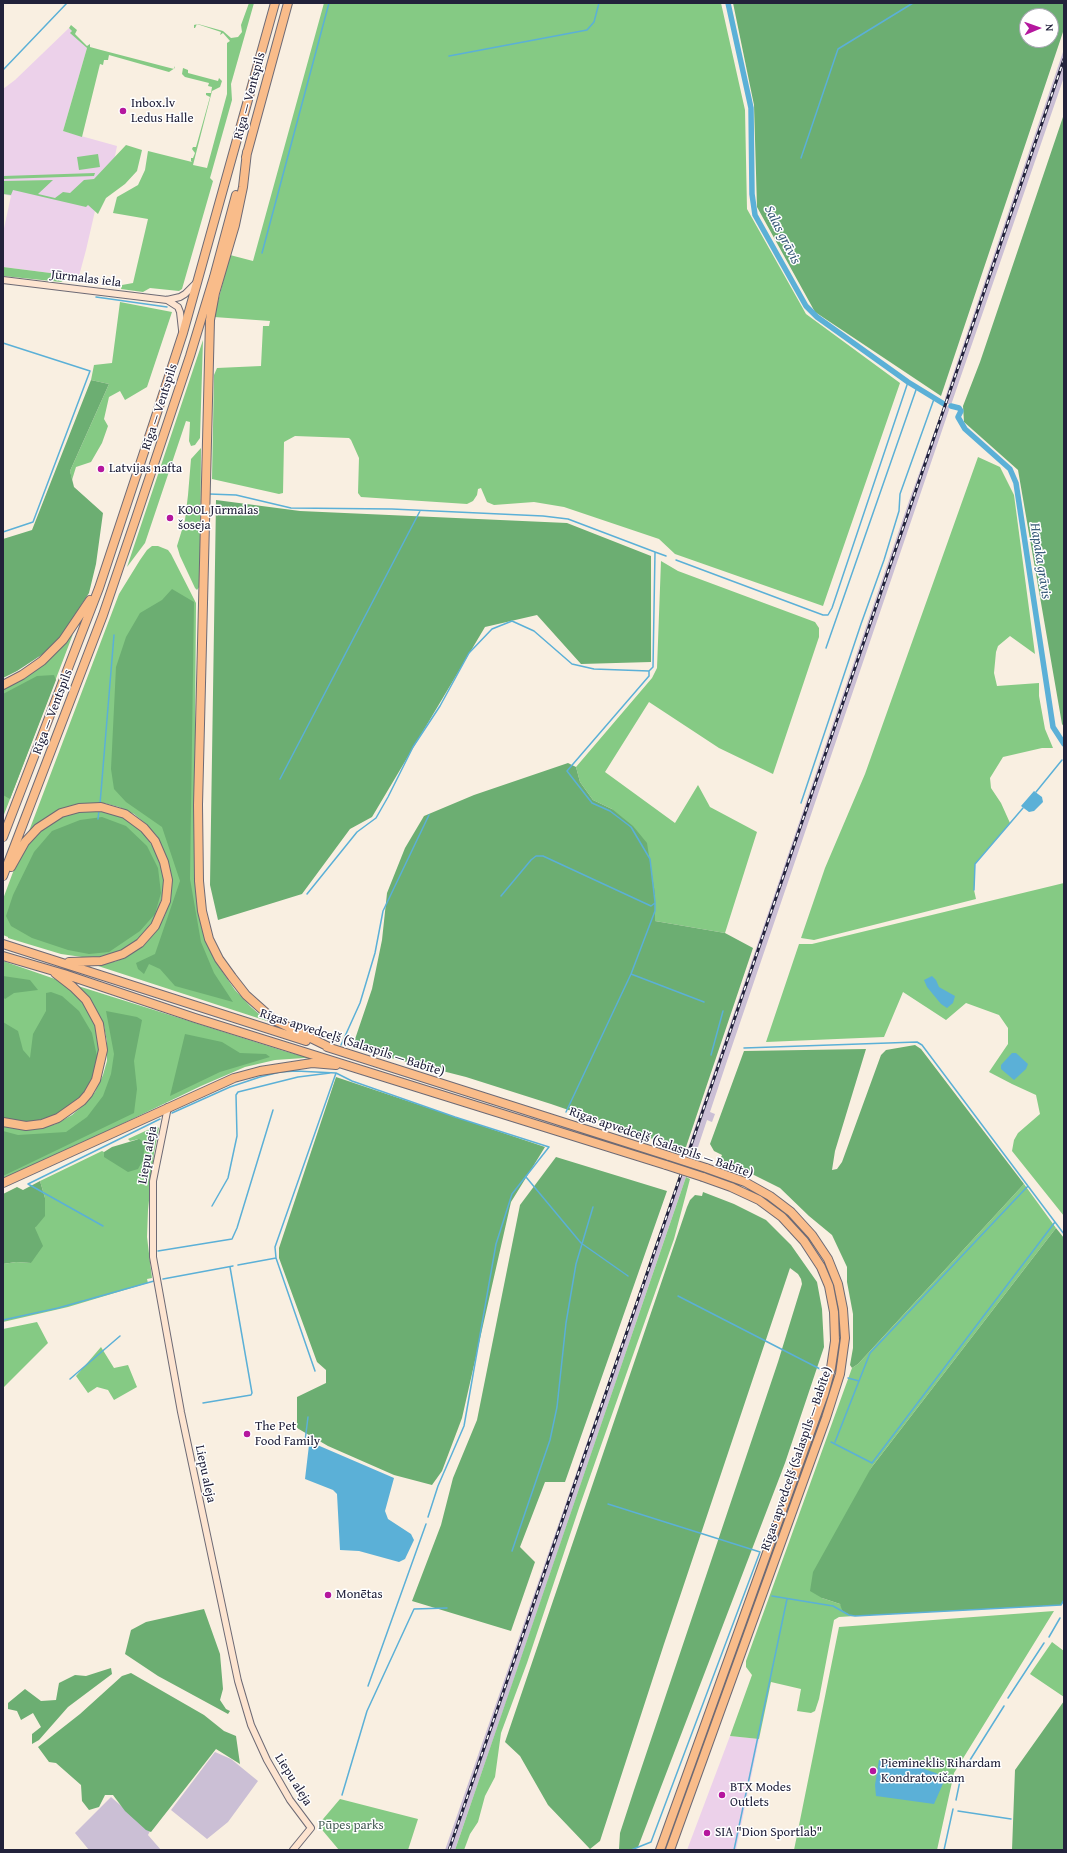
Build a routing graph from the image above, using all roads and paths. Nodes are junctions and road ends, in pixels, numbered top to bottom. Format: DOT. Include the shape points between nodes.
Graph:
graph roads {
  1 [pos="275,3"];
  2 [pos="288,3"];
  3 [pos="247,152"];
  4 [pos="3,280"];
  5 [pos="198,281"];
  6 [pos="167,300"];
  7 [pos="183,333"];
  8 [pos="99,588"];
  9 [pos="3,685"];
  10 [pos="3,837"];
  11 [pos="3,876"];
  12 [pos="3,882"];
  13 [pos="4,944"];
  14 [pos="3,956"];
  15 [pos="58,961"];
  16 [pos="51,970"];
  17 [pos="331,1048"];
  18 [pos="354,1067"];
  19 [pos="168,1108"];
  20 [pos="3,1122"];
  21 [pos="3,1183"];
  22 [pos="293,1850"];
  23 [pos="660,1850"];
  24 [pos="670,1850"];
  1 -- 5 [label="highway, Rīga — Ventspils"];
  2 -- 3 [label="highway, Rīga — Ventspils"];
  3 -- 11 [label="highway, Rīga — Ventspils" via="214,277 139,511 103,615"];
  3 -- 17 [label="highway" via="243,187 210,320 198,805 199,881 202,911 209,939 218,959 241,989 274,1020"];
  4 -- 6 [label="street, Jūrmalas iela"];
  5 -- 6 [label="street" via="185,294"];
  5 -- 7 [label="highway, Rīga — Ventspils"];
  6 -- 7 [label="street" via="178,307"];
  7 -- 8 [label="highway, Rīga — Ventspils"];
  8 -- 9 [label="highway" via="63,640 42,661"];
  8 -- 10 [label="highway, Rīga — Ventspils"];
  12 -- 15 [label="highway" via="30,835 49,820 71,810 90,806 118,811 137,822 155,841 167,872 168,890 161,914 147,936 131,949 112,958 91,962"];
  13 -- 15 [label="highway, Rīgas apvedceļš (Salaspils — Babīte)"];
  14 -- 16 [label="highway, Rīgas apvedceļš (Salaspils — Babīte)"];
  15 -- 17 [label="highway, Rīgas apvedceļš (Salaspils — Babīte)"];
  16 -- 18 [label="highway, Rīgas apvedceļš (Salaspils — Babīte)"];
  16 -- 20 [label="highway" via="79,992 93,1012 102,1037 102,1063 88,1094 64,1115 34,1125"];
  17 -- 24 [label="highway, Rīgas apvedceļš (Salaspils — Babīte), bridge" via="736,1178 766,1193 791,1212 812,1234 828,1259 838,1284 843,1309 845,1338 840,1374"];
  18 -- 19 [label="highway" via="312,1063 260,1071 234,1078"];
  18 -- 23 [label="highway, Rīgas apvedceļš (Salaspils — Babīte), bridge" via="736,1189 759,1200 782,1217 804,1241 821,1268 830,1290 835,1317 832,1368"];
  19 -- 21 [label="highway"];
  19 -- 22 [label="street, Liepu aleja" via="153,1181 153,1257 181,1412 238,1681 251,1725 274,1774 311,1828"];
}
